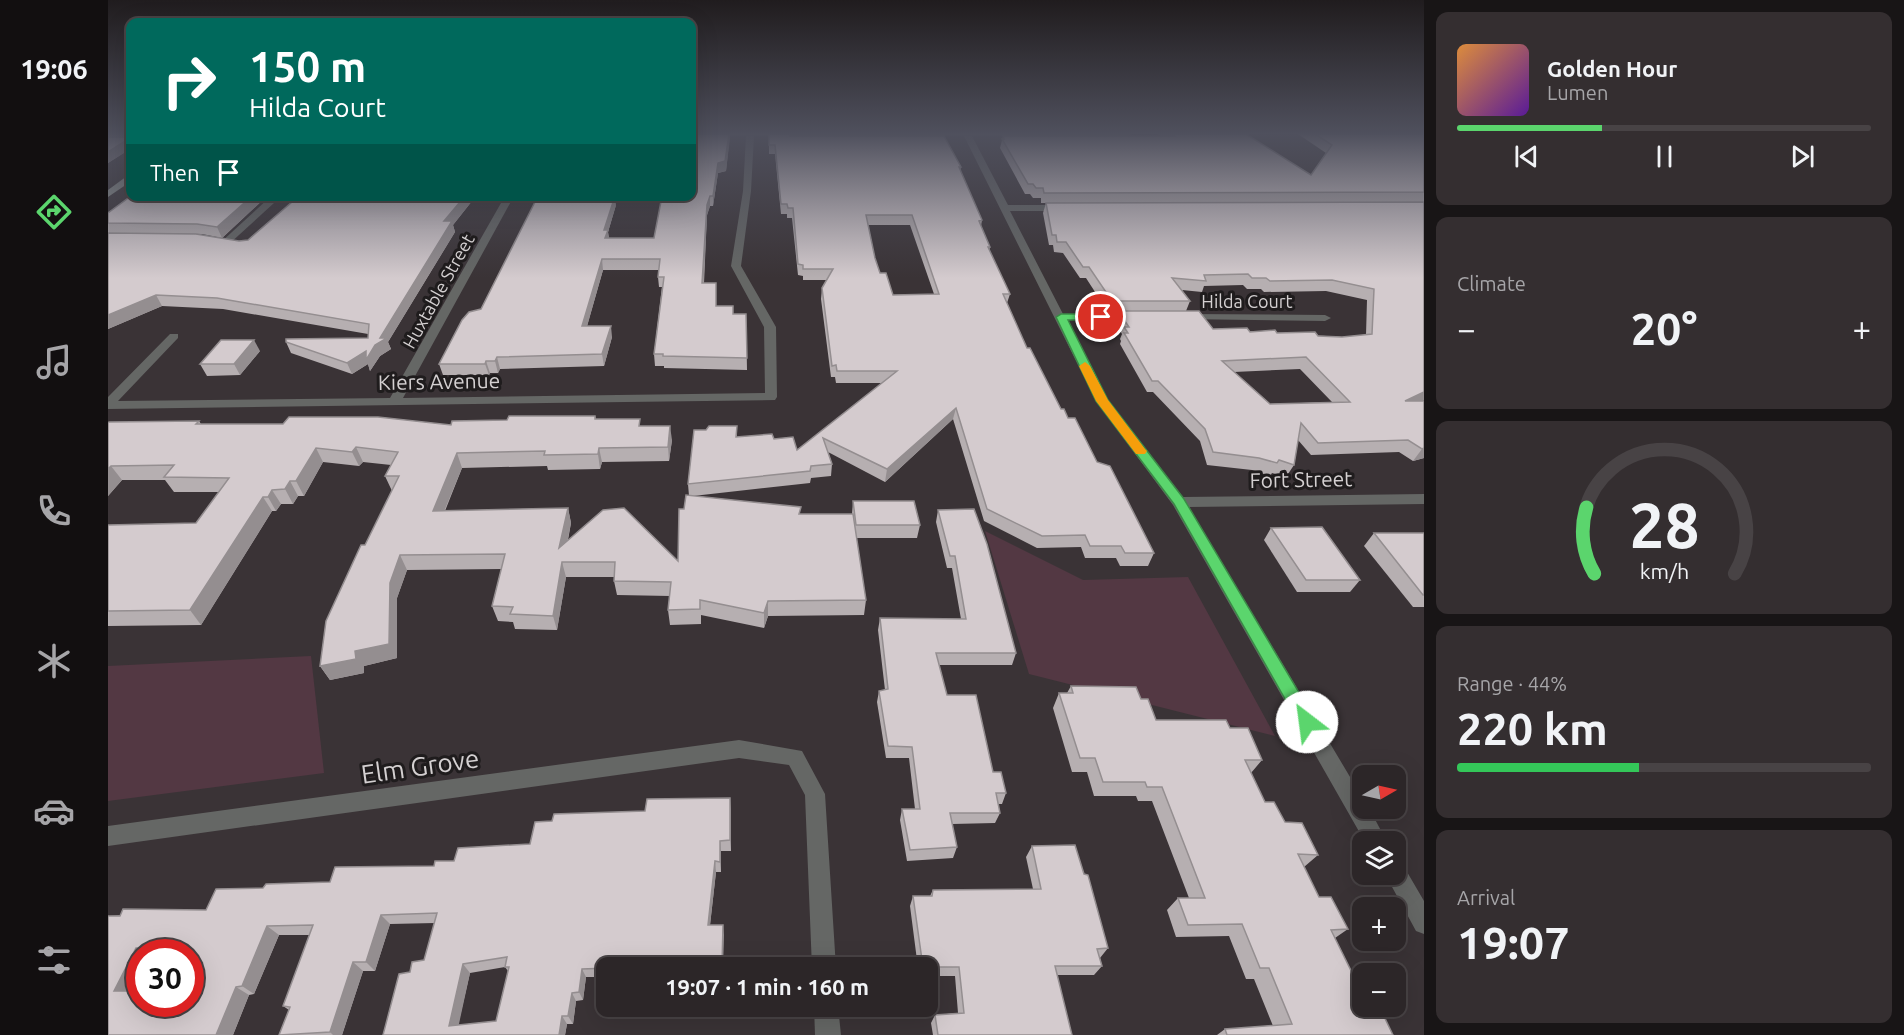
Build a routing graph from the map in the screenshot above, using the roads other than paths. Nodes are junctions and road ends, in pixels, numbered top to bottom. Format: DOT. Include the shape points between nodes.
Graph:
graph roads {
  1 [pos="124,182"];
  2 [pos="747,182"];
  3 [pos="992,182"];
  4 [pos="108,194"];
  5 [pos="271,201"];
  6 [pos="301,201"];
  7 [pos="507,201"];
  8 [pos="1005,208"];
  9 [pos="1079,208"];
  10 [pos="287,214"];
  11 [pos="213,241"];
  12 [pos="225,243"];
  13 [pos="236,245"];
  14 [pos="1061,317"];
  15 [pos="1149,317"];
  16 [pos="1172,317"];
  17 [pos="1325,318"];
  18 [pos="174,336"];
  19 [pos="395,401"];
  20 [pos="108,404"];
  21 [pos="1424,499"];
  22 [pos="1179,502"];
  23 [pos="1371,831"];
  24 [pos="108,836"];
  25 [pos="1402,885"];
  26 [pos="1424,922"];
  27 [pos="823,957"];
  28 [pos="827,1017"];
  29 [pos="828,1035"];
  1 -- 4 [label="main road"];
  2 -- 19 [label="street, Kiers Avenue" via="736,266 770,327 771,397"];
  3 -- 8 [label="street"];
  5 -- 12 [label="street"];
  6 -- 10 [label="street"];
  7 -- 19 [label="street, Huxtable Street"];
  8 -- 9 [label="street"];
  8 -- 14 [label="street"];
  11 -- 12 [label="street"];
  12 -- 13 [label="street"];
  14 -- 15 [label="street"];
  14 -- 22 [label="street" via="1102,401"];
  16 -- 17 [label="street, Hilda Court"];
  18 -- 20 [label="street"];
  19 -- 20 [label="street, Kiers Avenue"];
  21 -- 22 [label="street, Fort Street"];
  22 -- 23 [label="street"];
  24 -- 27 [label="street, Elm Grove" via="739,749 795,757 815,794"];
  25 -- 26 [label="street"];
  28 -- 29 [label="street"];
}
